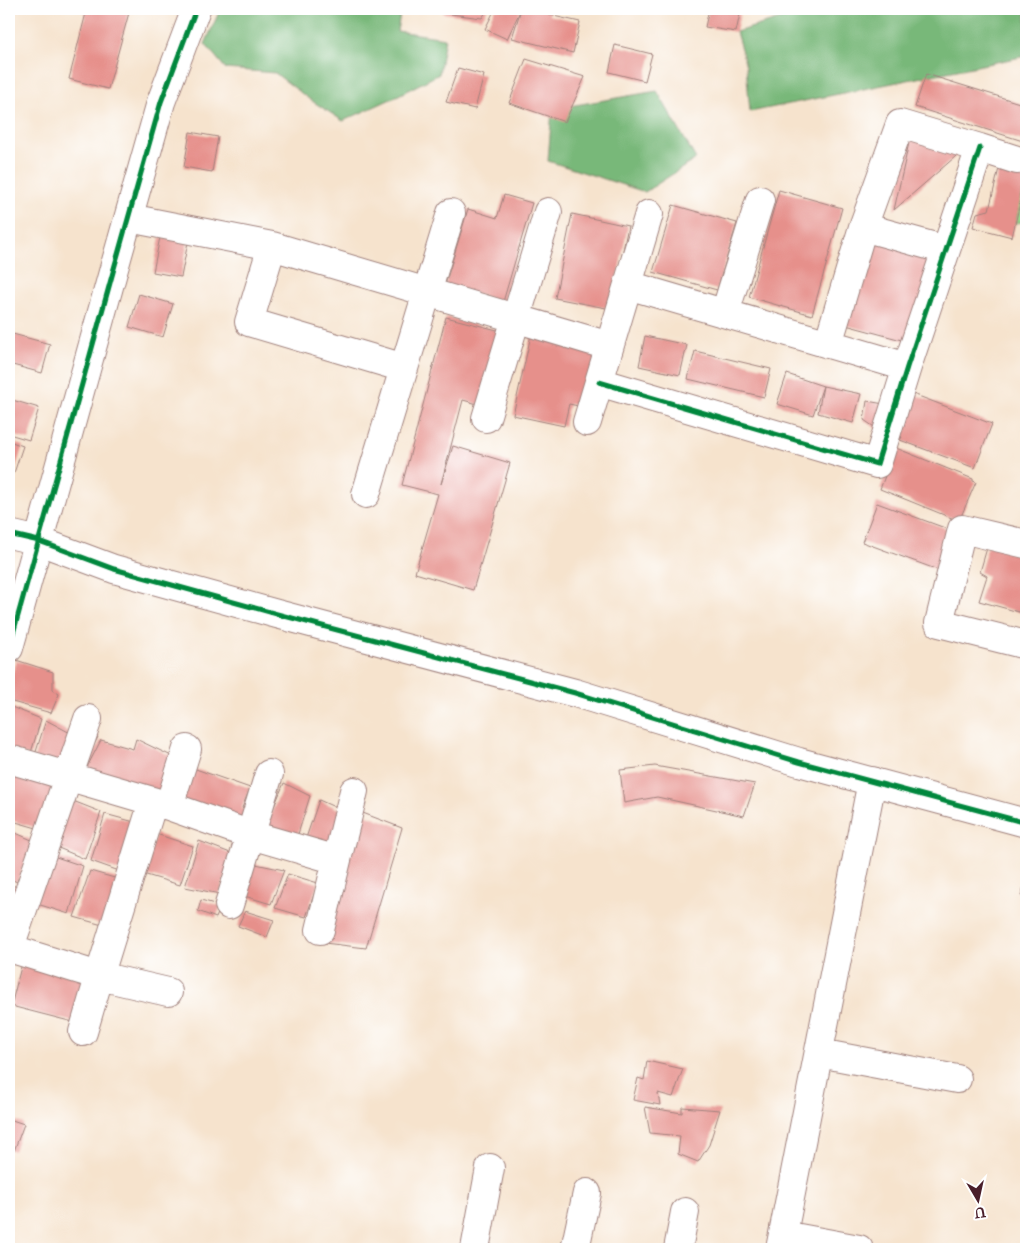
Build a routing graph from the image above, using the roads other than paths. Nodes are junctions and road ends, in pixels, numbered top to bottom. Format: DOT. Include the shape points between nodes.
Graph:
graph roads {
  1 [pos="196,9"];
  2 [pos="980,148"];
  3 [pos="1017,160"];
  4 [pos="760,200"];
  5 [pos="548,212"];
  6 [pos="451,213"];
  7 [pos="650,214"];
  8 [pos="129,218"];
  9 [pos="863,227"];
  10 [pos="272,246"];
  11 [pos="946,250"];
  12 [pos="628,285"];
  13 [pos="427,292"];
  14 [pos="725,313"];
  15 [pos="516,318"];
  16 [pos="828,344"];
  17 [pos="610,346"];
  18 [pos="907,367"];
  19 [pos="404,368"];
  20 [pos="599,382"];
  21 [pos="486,418"];
  22 [pos="587,422"];
  23 [pos="366,494"];
  24 [pos="9,534"];
  25 [pos="39,541"];
  26 [pos="1026,544"];
  27 [pos="1026,645"];
  28 [pos="9,648"];
  29 [pos="88,719"];
  30 [pos="187,749"];
  31 [pos="9,759"];
  32 [pos="269,774"];
  33 [pos="68,776"];
  34 [pos="872,781"];
  35 [pos="354,791"];
  36 [pos="161,804"];
  37 [pos="1026,823"];
  38 [pos="251,834"];
  39 [pos="337,860"];
  40 [pos="229,905"];
  41 [pos="320,930"];
  42 [pos="9,949"];
  43 [pos="99,976"];
  44 [pos="168,992"];
  45 [pos="83,1032"];
  46 [pos="818,1052"];
  47 [pos="957,1080"];
  48 [pos="490,1168"];
  49 [pos="587,1193"];
  50 [pos="685,1212"];
  51 [pos="781,1242"];
  52 [pos="475,1249"];
  53 [pos="576,1249"];
  54 [pos="678,1249"];
  55 [pos="859,1249"];
  1 -- 8 [label="street" via="161,102"];
  2 -- 3 [label="street"];
  2 -- 9 [label="street" via="900,124"];
  2 -- 11 [label="street"];
  4 -- 14 [label="street"];
  5 -- 15 [label="street"];
  6 -- 13 [label="street"];
  7 -- 12 [label="street"];
  8 -- 10 [label="street"];
  8 -- 25 [label="street"];
  9 -- 11 [label="street"];
  9 -- 16 [label="street"];
  10 -- 13 [label="street"];
  10 -- 19 [label="street" via="249,322"];
  11 -- 18 [label="street"];
  12 -- 14 [label="street"];
  12 -- 17 [label="street"];
  13 -- 15 [label="street"];
  13 -- 19 [label="street"];
  14 -- 16 [label="street"];
  15 -- 17 [label="street"];
  15 -- 21 [label="street"];
  16 -- 18 [label="street"];
  17 -- 20 [label="street"];
  18 -- 20 [label="street" via="877,464"];
  19 -- 23 [label="street"];
  20 -- 22 [label="street"];
  24 -- 25 [label="street"];
  25 -- 28 [label="street"];
  25 -- 34 [label="street" via="114,569 575,693 799,762"];
  26 -- 27 [label="street" via="962,528 939,623"];
  29 -- 33 [label="street"];
  30 -- 36 [label="street"];
  31 -- 33 [label="street"];
  32 -- 38 [label="street"];
  33 -- 36 [label="street"];
  33 -- 42 [label="street"];
  34 -- 37 [label="street"];
  34 -- 46 [label="street"];
  35 -- 39 [label="street"];
  36 -- 38 [label="street"];
  36 -- 43 [label="street"];
  38 -- 39 [label="street"];
  38 -- 40 [label="street"];
  39 -- 41 [label="street"];
  42 -- 43 [label="street"];
  43 -- 44 [label="street"];
  43 -- 45 [label="street"];
  46 -- 47 [label="street"];
  46 -- 51 [label="street"];
  48 -- 52 [label="street"];
  49 -- 53 [label="street"];
  50 -- 54 [label="street"];
  51 -- 55 [label="street"];
}
